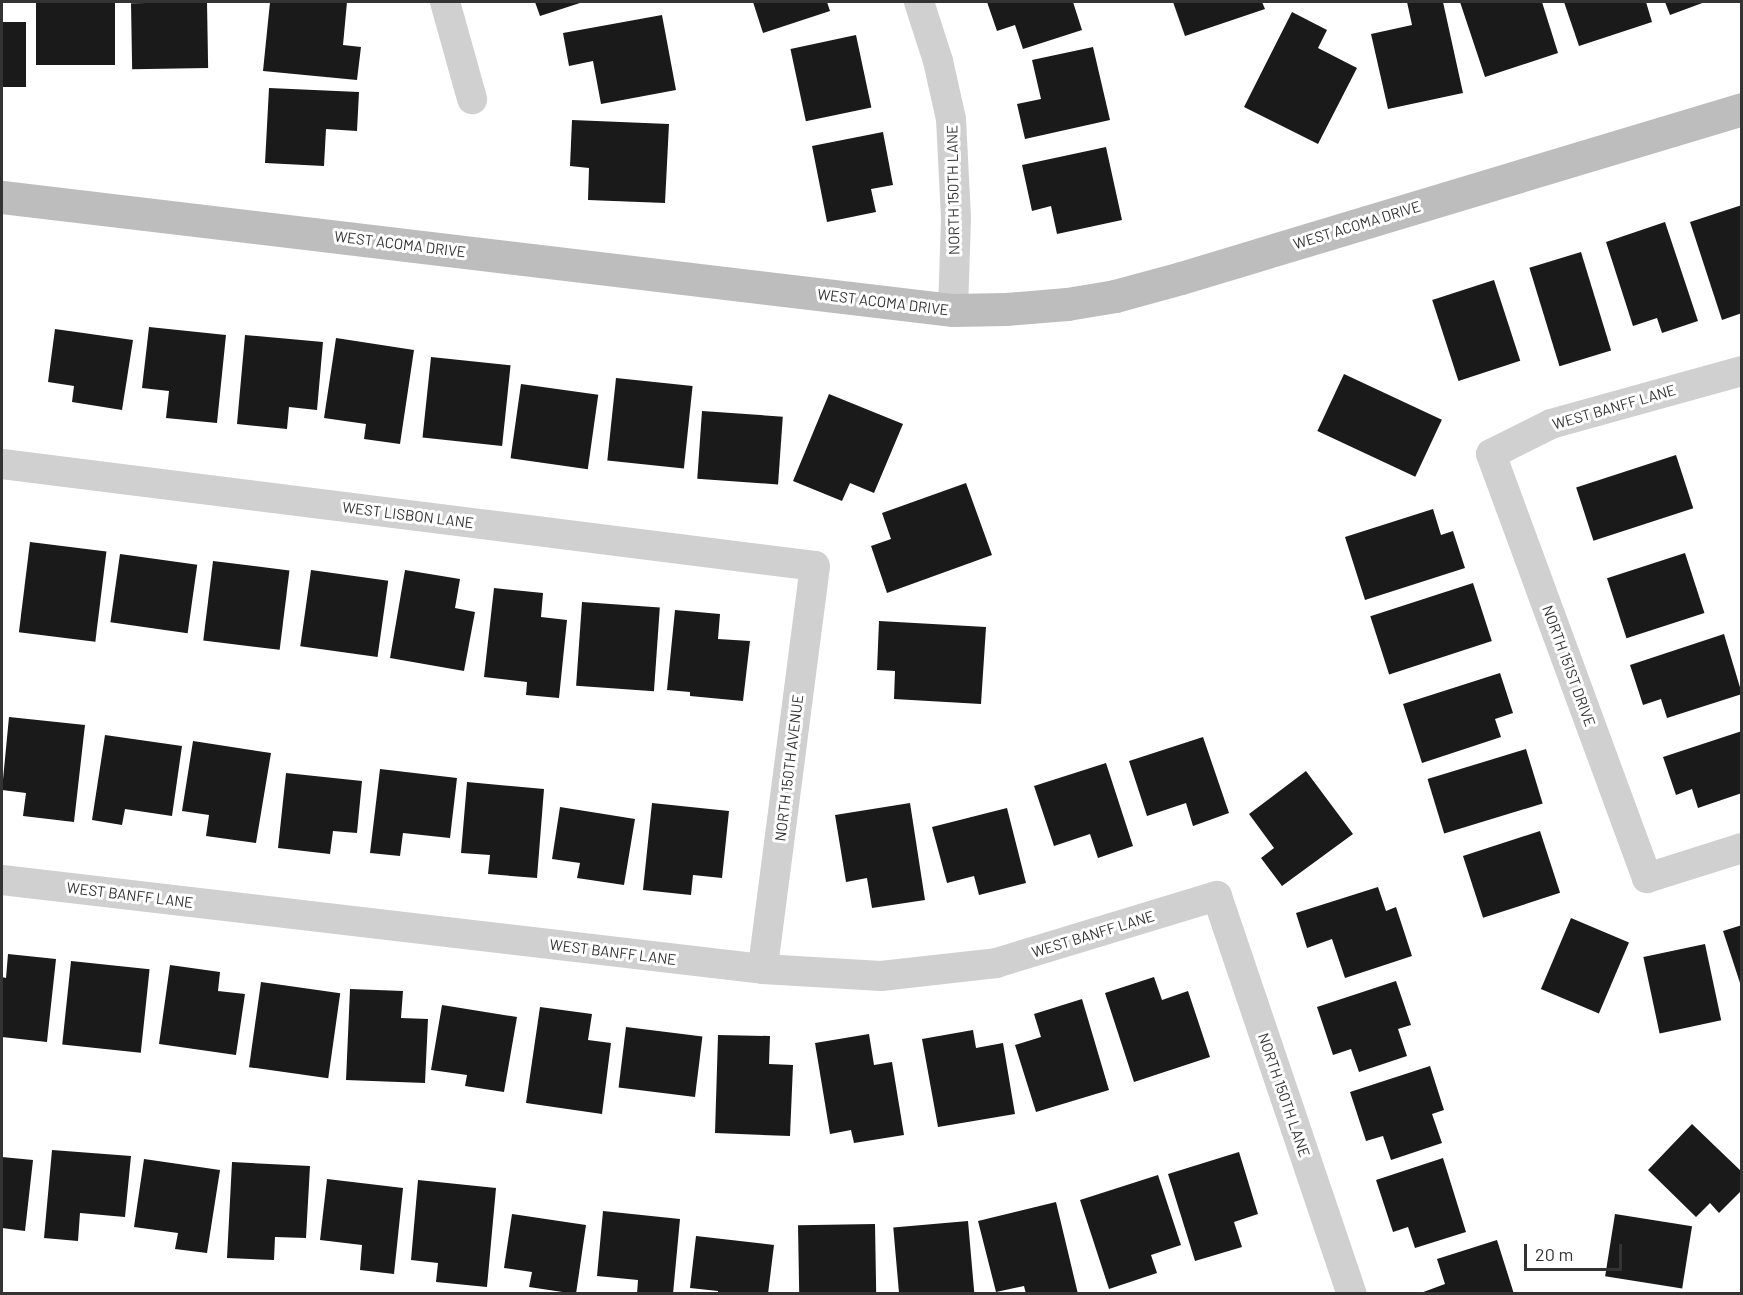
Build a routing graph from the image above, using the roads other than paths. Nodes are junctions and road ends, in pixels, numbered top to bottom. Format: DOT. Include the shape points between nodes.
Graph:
graph roads {
  1 [pos="445,2"];
  2 [pos="919,2"];
  3 [pos="472,99"];
  4 [pos="1742,109"];
  5 [pos="2,201"];
  6 [pos="953,310"];
  7 [pos="1742,370"];
  8 [pos="1491,453"];
  9 [pos="2,464"];
  10 [pos="815,566"];
  11 [pos="1742,848"];
  12 [pos="2,880"];
  13 [pos="1217,896"];
  14 [pos="763,969"];
  15 [pos="1341,1291"];
  1 -- 3 [label="street"];
  2 -- 6 [label="street, NORTH 150TH LANE" via="939,61 951,119 956,219"];
  4 -- 6 [label="street, WEST ACOMA DRIVE" via="1115,296 1068,304"];
  5 -- 6 [label="street, WEST ACOMA DRIVE"];
  7 -- 8 [label="street, WEST BANFF LANE" via="1551,424"];
  8 -- 11 [label="street, NORTH 151ST DRIVE" via="1647,878"];
  9 -- 10 [label="street, WEST LISBON LANE"];
  10 -- 14 [label="street, NORTH 150TH AVENUE"];
  12 -- 14 [label="street, WEST BANFF LANE"];
  13 -- 14 [label="street, WEST BANFF LANE" via="996,963 881,976"];
  13 -- 15 [label="street, NORTH 150TH LANE"];
}
